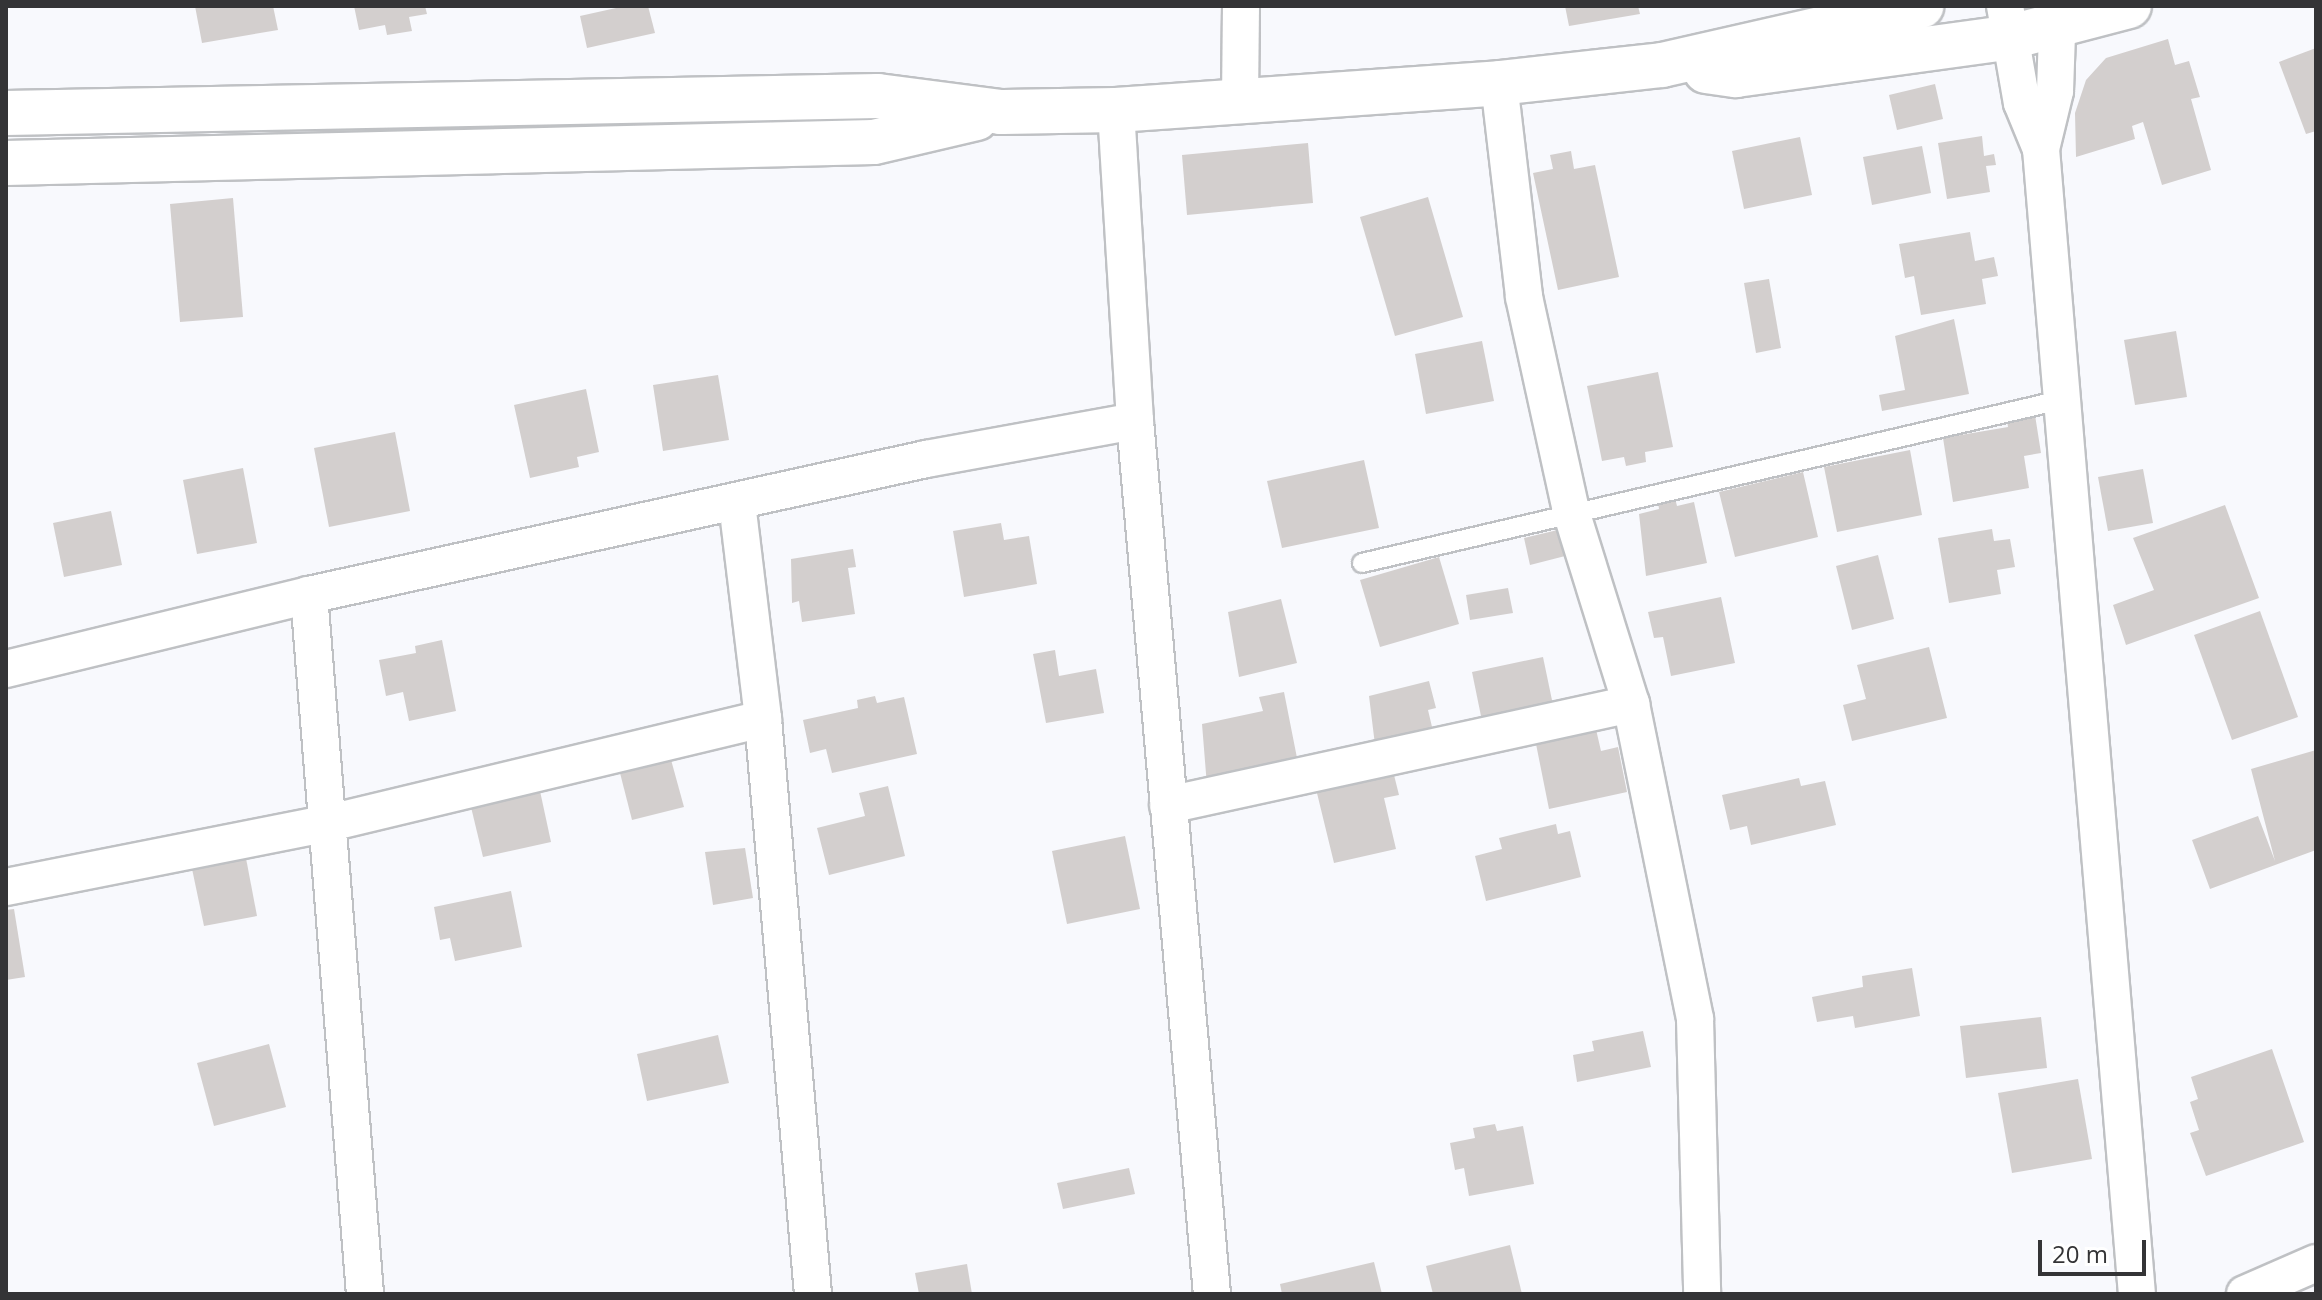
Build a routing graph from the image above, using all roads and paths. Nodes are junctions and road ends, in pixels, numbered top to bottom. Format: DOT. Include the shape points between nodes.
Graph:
graph roads {
  1 [pos="1241,6"];
  2 [pos="1921,6"];
  3 [pos="2129,6"];
  4 [pos="2059,15"];
  5 [pos="2006,22"];
  6 [pos="1662,65"];
  7 [pos="1499,83"];
  8 [pos="1240,101"];
  9 [pos="1116,110"];
  10 [pos="1001,112"];
  11 [pos="6,113"];
  12 [pos="2041,149"];
  13 [pos="6,163"];
  14 [pos="2065,399"];
  15 [pos="1135,421"];
  16 [pos="737,503"];
  17 [pos="1571,511"];
  18 [pos="1362,563"];
  19 [pos="309,595"];
  20 [pos="6,669"];
  21 [pos="1631,704"];
  22 [pos="763,719"];
  23 [pos="1168,805"];
  24 [pos="325,824"];
  25 [pos="6,887"];
  26 [pos="2316,1263"];
  27 [pos="365,1294"];
  28 [pos="813,1294"];
  29 [pos="1212,1294"];
  30 [pos="1702,1294"];
  31 [pos="2137,1294"];
  32 [pos="2245,1294"];
  1 -- 8 [label="street"];
  2 -- 6 [label="main road"];
  3 -- 4 [label="main road"];
  4 -- 5 [label="main road"];
  4 -- 12 [label="street" via="2055,91"];
  5 -- 6 [label="main road" via="1736,75"];
  5 -- 12 [label="street" via="2022,103"];
  6 -- 7 [label="main road"];
  7 -- 8 [label="main road"];
  7 -- 17 [label="street" via="1524,297"];
  8 -- 9 [label="main road"];
  9 -- 10 [label="main road"];
  9 -- 15 [label="street"];
  10 -- 11 [label="main road" via="878,96"];
  10 -- 13 [label="main road" via="874,142"];
  12 -- 14 [label="street"];
  14 -- 17 [label="lane"];
  14 -- 31 [label="street"];
  15 -- 16 [label="street" via="926,459"];
  15 -- 23 [label="street"];
  16 -- 19 [label="street"];
  16 -- 22 [label="street"];
  17 -- 18 [label="lane"];
  17 -- 21 [label="street"];
  19 -- 20 [label="street"];
  19 -- 24 [label="street"];
  21 -- 23 [label="street"];
  21 -- 30 [label="street" via="1695,1019"];
  22 -- 24 [label="street"];
  22 -- 28 [label="street"];
  23 -- 29 [label="street"];
  24 -- 25 [label="street"];
  24 -- 27 [label="street" via="338,928"];
  26 -- 32 [label="street"];
}
